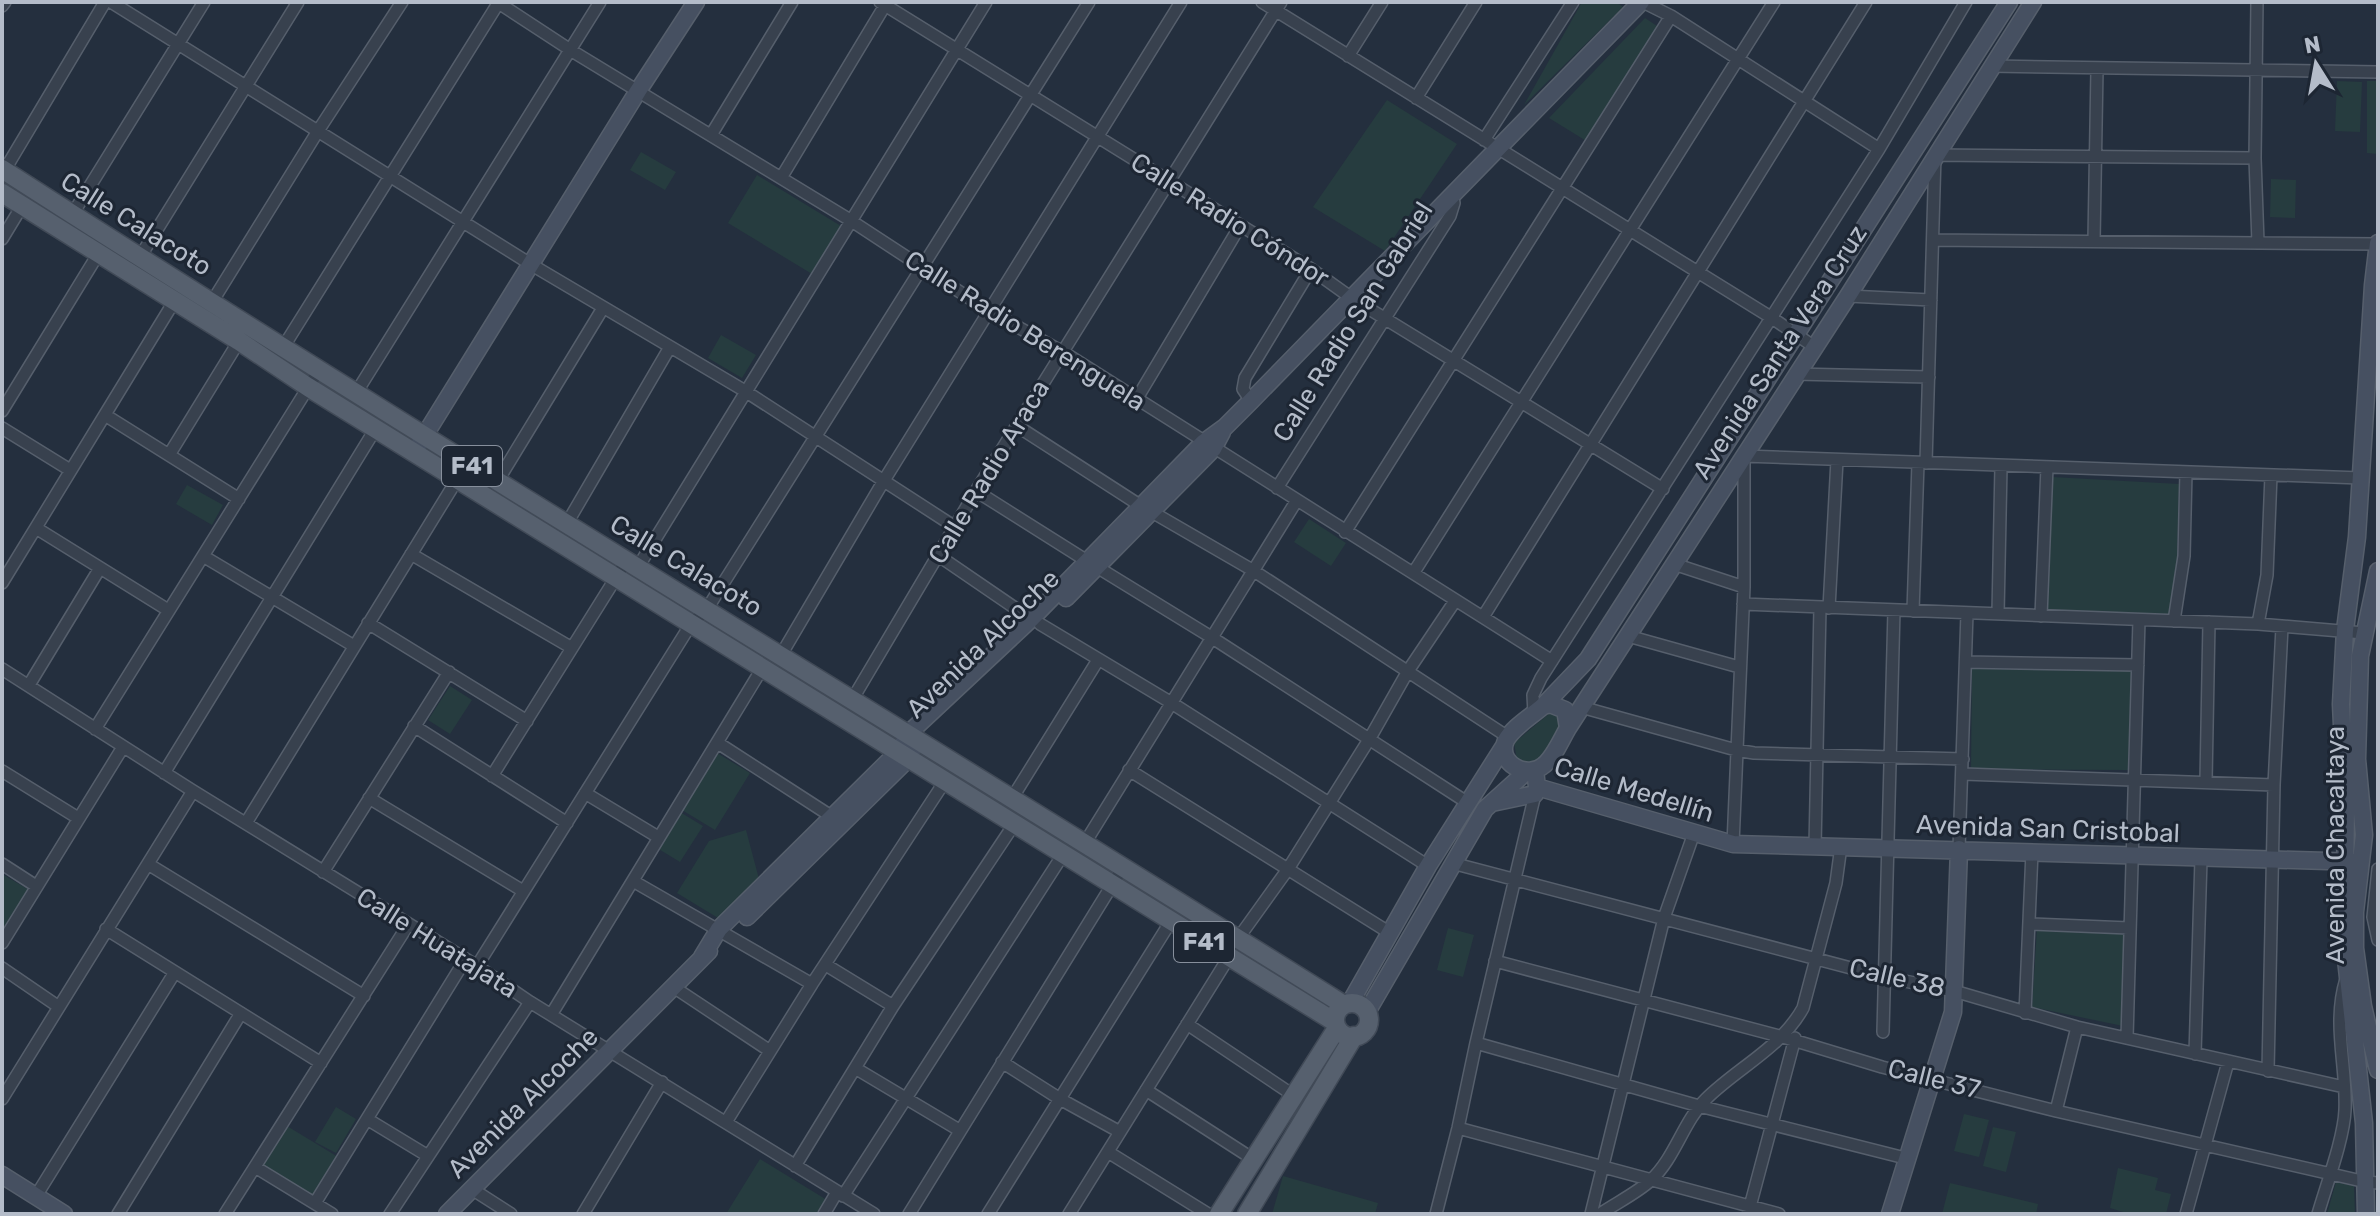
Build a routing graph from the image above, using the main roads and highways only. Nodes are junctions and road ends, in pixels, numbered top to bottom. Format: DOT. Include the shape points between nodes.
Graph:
graph roads {
  1 [pos="3,171"];
  2 [pos="2,193"];
  3 [pos="420,444"];
  4 [pos="908,746"];
  5 [pos="1074,853"];
  6 [pos="1117,877"];
  7 [pos="1348,1018"];
  8 [pos="1219,1214"];
  9 [pos="1247,1214"];
  1 -- 3 [label="main road, Calle Calacoto / F41" via="356,393"];
  2 -- 3 [label="main road, Calle Calacoto / F41" via="376,428"];
  3 -- 4 [label="main road, Calle Calacoto / F41" via="458,478 691,624"];
  3 -- 4 [label="main road, Calle Calacoto / F41" via="497,482 707,609 852,700"];
  4 -- 5 [label="main road, Calle Calacoto / F41" via="1011,800"];
  4 -- 5 [label="main road, Calle Calacoto / F41" via="945,781"];
  5 -- 6 [label="main road, Calle Calacoto / F41"];
  6 -- 7 [label="main road, Calle Calacoto / F41" via="1237,940"];
  6 -- 7 [label="main road, Calle Calacoto / F41" via="1171,921 1229,957"];
  7 -- 8 [label="main road"];
  7 -- 9 [label="main road"];
}
